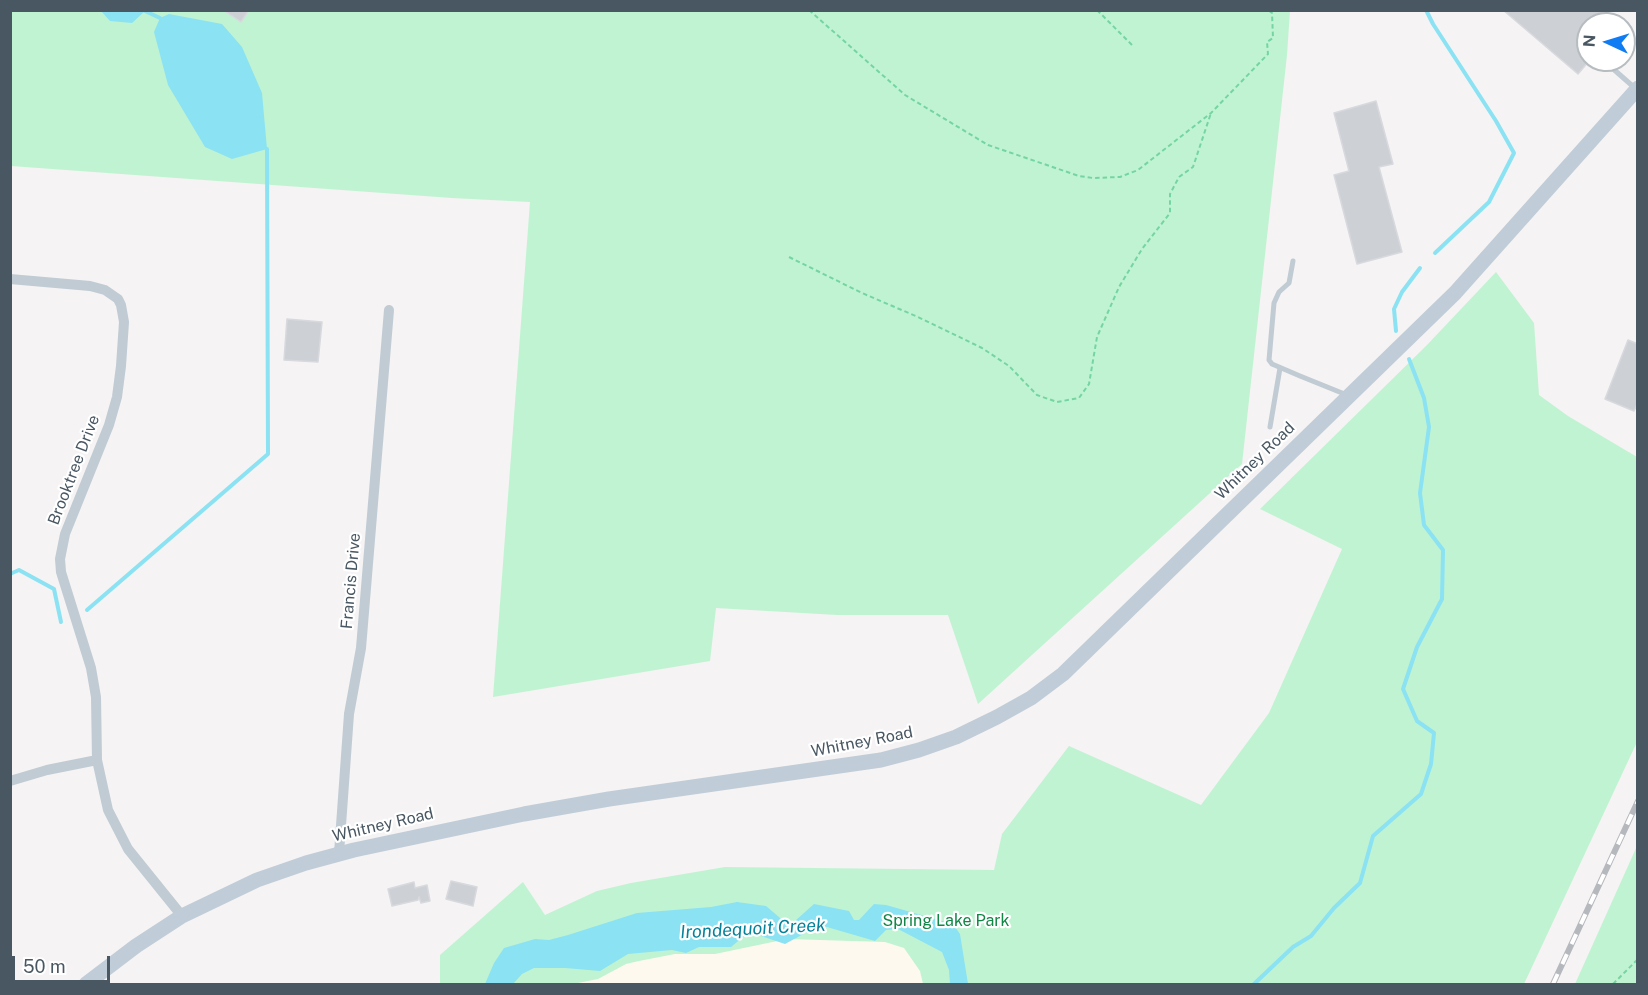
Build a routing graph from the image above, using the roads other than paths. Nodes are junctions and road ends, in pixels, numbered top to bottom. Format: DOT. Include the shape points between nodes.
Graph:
graph roads {
  1 [pos="1617,72"];
  2 [pos="1637,89"];
  3 [pos="1293,261"];
  4 [pos="10,279"];
  5 [pos="389,310"];
  6 [pos="1280,368"];
  7 [pos="1349,395"];
  8 [pos="1270,427"];
  9 [pos="97,760"];
  10 [pos="10,781"];
  11 [pos="339,853"];
  12 [pos="182,916"];
  13 [pos="86,984"];
  1 -- 2 [label="lane"];
  2 -- 7 [label="main road, Whitney Road" via="1455,292"];
  3 -- 6 [label="lane" via="1288,283 1274,303 1268,356"];
  4 -- 9 [label="street, Brooktree Drive" via="105,290 118,299 123,313 117,397 65,534 60,560 64,585 91,668 96,697"];
  5 -- 11 [label="street, Francis Drive" via="361,648 349,714"];
  6 -- 7 [label="lane"];
  6 -- 8 [label="lane"];
  7 -- 11 [label="main road, Whitney Road" via="1063,674 1022,703 956,737 881,760 599,801"];
  9 -- 10 [label="street"];
  9 -- 12 [label="street, Brooktree Drive" via="117,831"];
  11 -- 12 [label="main road, Whitney Road" via="257,880"];
  12 -- 13 [label="main road, Whitney Road"];
}
